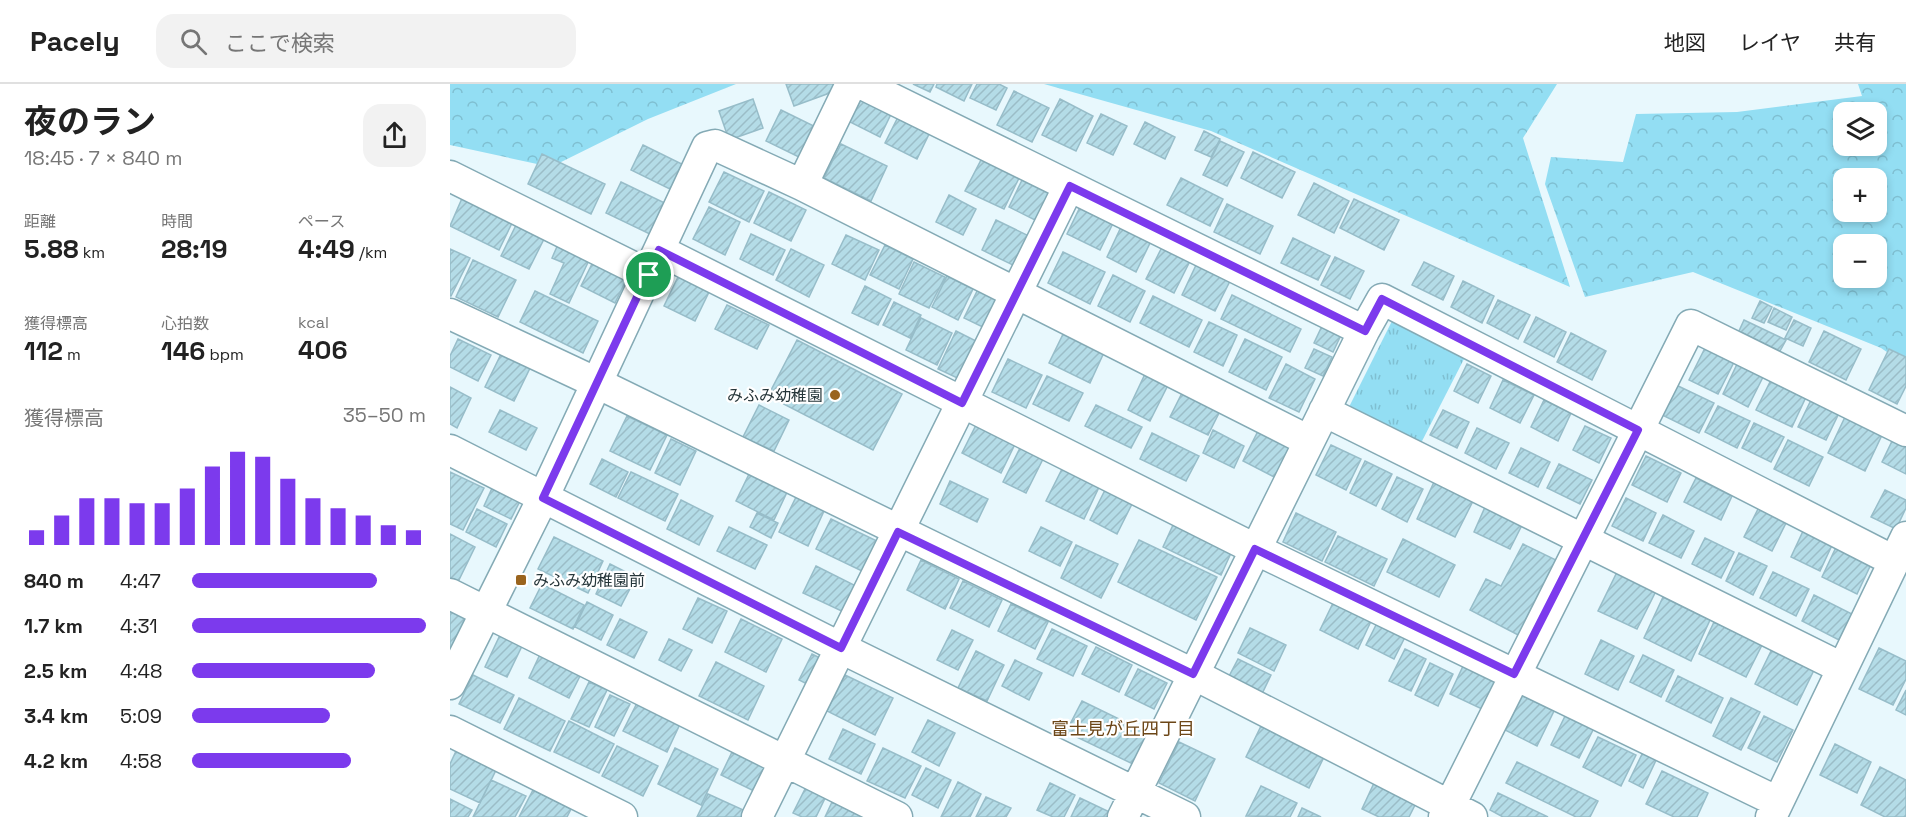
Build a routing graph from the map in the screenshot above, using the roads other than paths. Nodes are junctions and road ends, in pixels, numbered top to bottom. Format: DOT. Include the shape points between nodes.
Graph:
graph roads {
  1 [pos="850,84"];
  2 [pos="862,84"];
  3 [pos="450,176"];
  4 [pos="802,185"];
  5 [pos="1070,186"];
  6 [pos="654,263"];
  7 [pos="1016,293"];
  8 [pos="450,314"];
  9 [pos="1365,331"];
  10 [pos="597,383"];
  11 [pos="962,403"];
  12 [pos="1324,411"];
  13 [pos="1638,430"];
  14 [pos="1906,431"];
  15 [pos="1309,441"];
  16 [pos="450,450"];
  17 [pos="543,498"];
  18 [pos="898,532"];
  19 [pos="1583,538"];
  20 [pos="1255,549"];
  21 [pos="1900,549"];
  22 [pos="450,594"];
  23 [pos="487,611"];
  24 [pos="841,648"];
  25 [pos="1842,668"];
  26 [pos="1193,674"];
  27 [pos="1514,674"];
  28 [pos="450,684"];
  29 [pos="450,731"];
  30 [pos="785,760"];
  31 [pos="1129,805"];
  32 [pos="1775,810"];
  33 [pos="1455,813"];
  34 [pos="622,817"];
  35 [pos="757,817"];
  36 [pos="897,817"];
  37 [pos="1185,817"];
  1 -- 4 [label="street"];
  2 -- 5 [label="street"];
  3 -- 6 [label="street"];
  4 -- 6 [label="street" via="715,145 707,147"];
  4 -- 7 [label="street"];
  5 -- 7 [label="street"];
  5 -- 9 [label="street"];
  6 -- 10 [label="street"];
  6 -- 11 [label="street"];
  7 -- 11 [label="street"];
  7 -- 15 [label="street"];
  8 -- 10 [label="street"];
  9 -- 12 [label="street"];
  9 -- 13 [label="street" via="1382,299"];
  10 -- 17 [label="street"];
  10 -- 18 [label="street"];
  11 -- 18 [label="street"];
  11 -- 20 [label="street"];
  12 -- 15 [label="street"];
  12 -- 19 [label="street"];
  13 -- 14 [label="street" via="1691,325"];
  13 -- 19 [label="street"];
  13 -- 21 [label="street"];
  15 -- 20 [label="street"];
  16 -- 17 [label="street"];
  17 -- 23 [label="street"];
  17 -- 24 [label="street"];
  18 -- 24 [label="street"];
  18 -- 26 [label="street"];
  19 -- 25 [label="street"];
  19 -- 27 [label="street"];
  20 -- 26 [label="street"];
  20 -- 27 [label="street"];
  21 -- 25 [label="street"];
  22 -- 23 [label="street"];
  23 -- 28 [label="street"];
  23 -- 30 [label="street"];
  24 -- 30 [label="street"];
  24 -- 31 [label="street"];
  25 -- 32 [label="street"];
  26 -- 31 [label="street"];
  26 -- 33 [label="street"];
  27 -- 32 [label="street"];
  27 -- 33 [label="street"];
  29 -- 34 [label="street"];
  30 -- 35 [label="street"];
  30 -- 36 [label="street"];
  31 -- 37 [label="street"];
}
